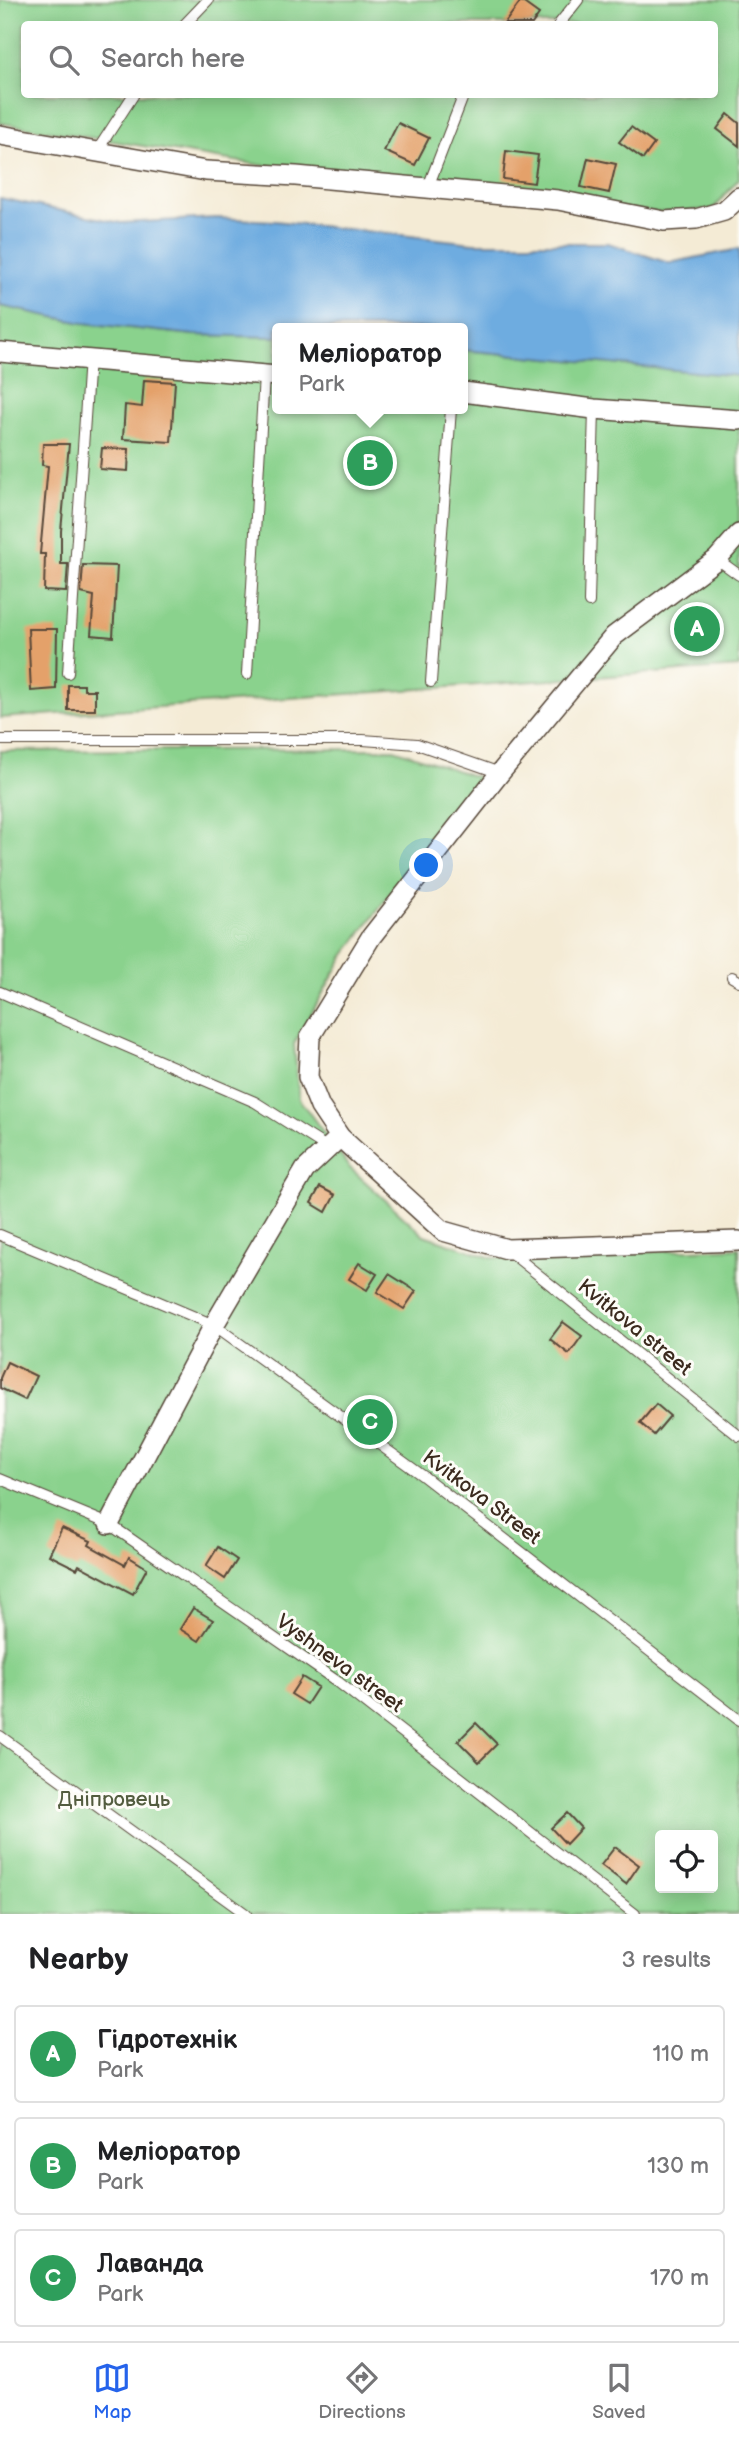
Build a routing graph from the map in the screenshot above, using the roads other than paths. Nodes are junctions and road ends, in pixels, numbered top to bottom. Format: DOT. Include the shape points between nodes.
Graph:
graph roads {
  1 [pos="208,0"];
  2 [pos="579,0"];
  3 [pos="188,21"];
  4 [pos="562,21"];
  5 [pos="131,98"];
  6 [pos="462,98"];
  7 [pos="0,135"];
  8 [pos="97,150"];
  9 [pos="428,187"];
  10 [pos="739,197"];
  11 [pos="0,352"];
  12 [pos="89,358"];
  13 [pos="271,375"];
  14 [pos="468,393"];
  15 [pos="594,409"];
  16 [pos="451,414"];
  17 [pos="739,420"];
  18 [pos="739,534"];
  19 [pos="717,558"];
  20 [pos="739,575"];
  21 [pos="589,602"];
  22 [pos="68,673"];
  23 [pos="247,674"];
  24 [pos="431,682"];
  25 [pos="0,740"];
  26 [pos="500,773"];
  27 [pos="0,992"];
  28 [pos="334,1142"];
  29 [pos="0,1235"];
  30 [pos="739,1241"];
  31 [pos="507,1249"];
  32 [pos="215,1325"];
  33 [pos="739,1436"];
  34 [pos="0,1479"];
  35 [pos="109,1524"];
  36 [pos="739,1720"];
  37 [pos="0,1735"];
  38 [pos="246,1914"];
  39 [pos="635,1914"];
  1 -- 3 [label="lane"];
  2 -- 4 [label="lane"];
  5 -- 8 [label="lane"];
  6 -- 9 [label="lane"];
  7 -- 8 [label="street"];
  8 -- 9 [label="street" via="206,171"];
  9 -- 10 [label="street" via="558,200 664,221 724,211"];
  11 -- 12 [label="street"];
  12 -- 13 [label="street"];
  12 -- 22 [label="lane"];
  13 -- 23 [label="lane"];
  14 -- 15 [label="street"];
  15 -- 17 [label="street"];
  15 -- 21 [label="lane"];
  16 -- 24 [label="lane"];
  18 -- 19 [label="street"];
  19 -- 20 [label="lane"];
  19 -- 26 [label="street" via="614,636"];
  25 -- 26 [label="lane" via="363,740 418,744"];
  26 -- 28 [label="street" via="372,937 310,1037 308,1077"];
  27 -- 28 [label="lane" via="255,1101"];
  28 -- 31 [label="street" via="443,1231"];
  28 -- 32 [label="street" via="305,1170"];
  29 -- 32 [label="lane, Kvitkova Street"];
  30 -- 31 [label="street"];
  31 -- 33 [label="lane, Kvitkova street"];
  32 -- 35 [label="street"];
  32 -- 36 [label="lane, Kvitkova Street" via="423,1476"];
  34 -- 35 [label="lane, Vyshneva street"];
  35 -- 39 [label="lane, Vyshneva street" via="338,1682"];
  37 -- 38 [label="lane"];
}
